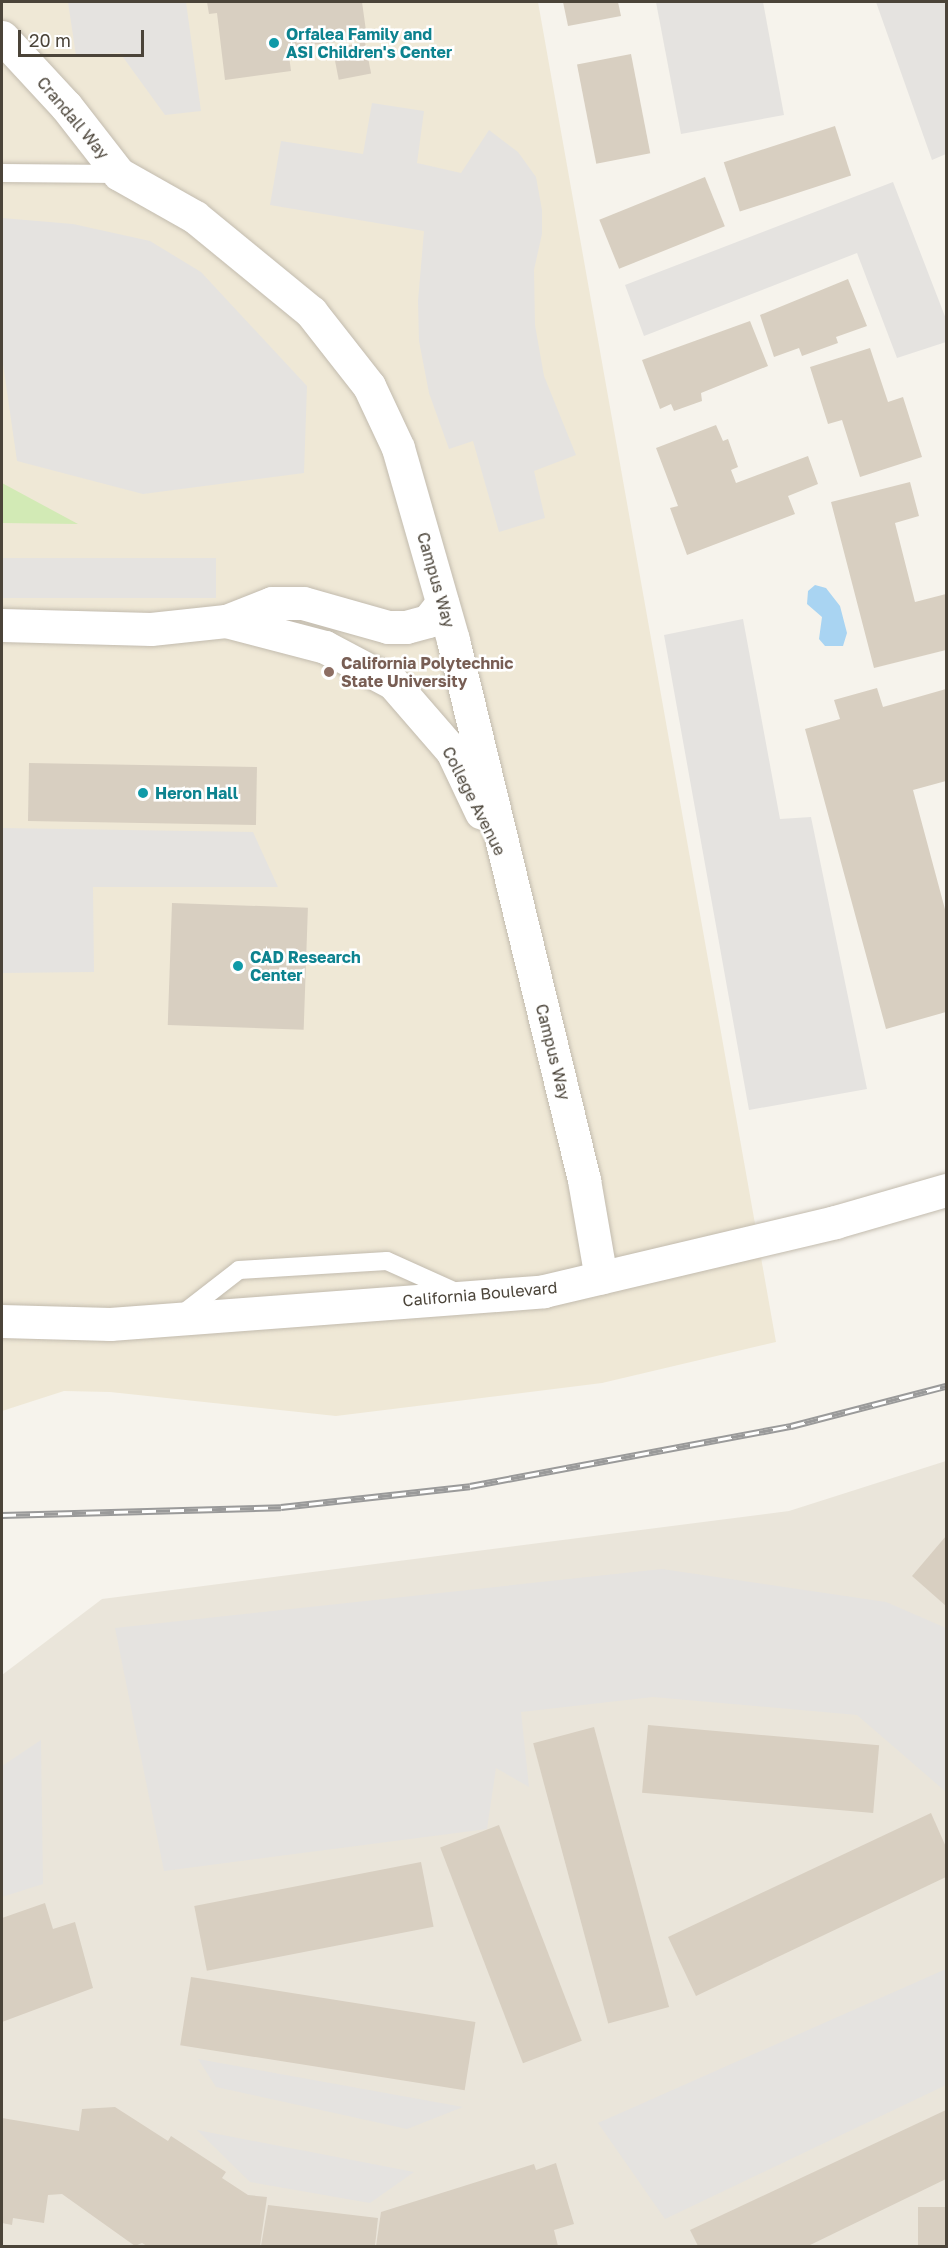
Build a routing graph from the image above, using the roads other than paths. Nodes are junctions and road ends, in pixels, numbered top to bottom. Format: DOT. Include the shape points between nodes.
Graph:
graph roads {
  1 [pos="2,37"];
  2 [pos="2,173"];
  3 [pos="119,174"];
  4 [pos="442,603"];
  5 [pos="226,621"];
  6 [pos="2,625"];
  7 [pos="507,865"];
  8 [pos="946,1190"];
  9 [pos="601,1278"];
  10 [pos="466,1297"];
  11 [pos="177,1318"];
  12 [pos="2,1321"];
  1 -- 3 [label="street, Crandall Way" via="66,106"];
  2 -- 3 [label="lane"];
  3 -- 4 [label="street, Campus Way" via="195,218 311,312 369,386 398,448"];
  4 -- 5 [label="street, College Avenue" via="428,621 406,627 388,627 303,603 272,603"];
  4 -- 7 [label="street, Campus Way"];
  5 -- 6 [label="street, College Avenue" via="152,629"];
  5 -- 7 [label="street, College Avenue" via="325,647 393,683 452,751"];
  7 -- 9 [label="street, Campus Way" via="584,1180"];
  8 -- 9 [label="street, California Boulevard" via="835,1222"];
  9 -- 10 [label="street, California Boulevard" via="544,1291"];
  10 -- 11 [label="street, California Boulevard"];
  10 -- 11 [label="lane" via="387,1261 239,1270"];
  11 -- 12 [label="street, California Boulevard" via="110,1324"];
}
